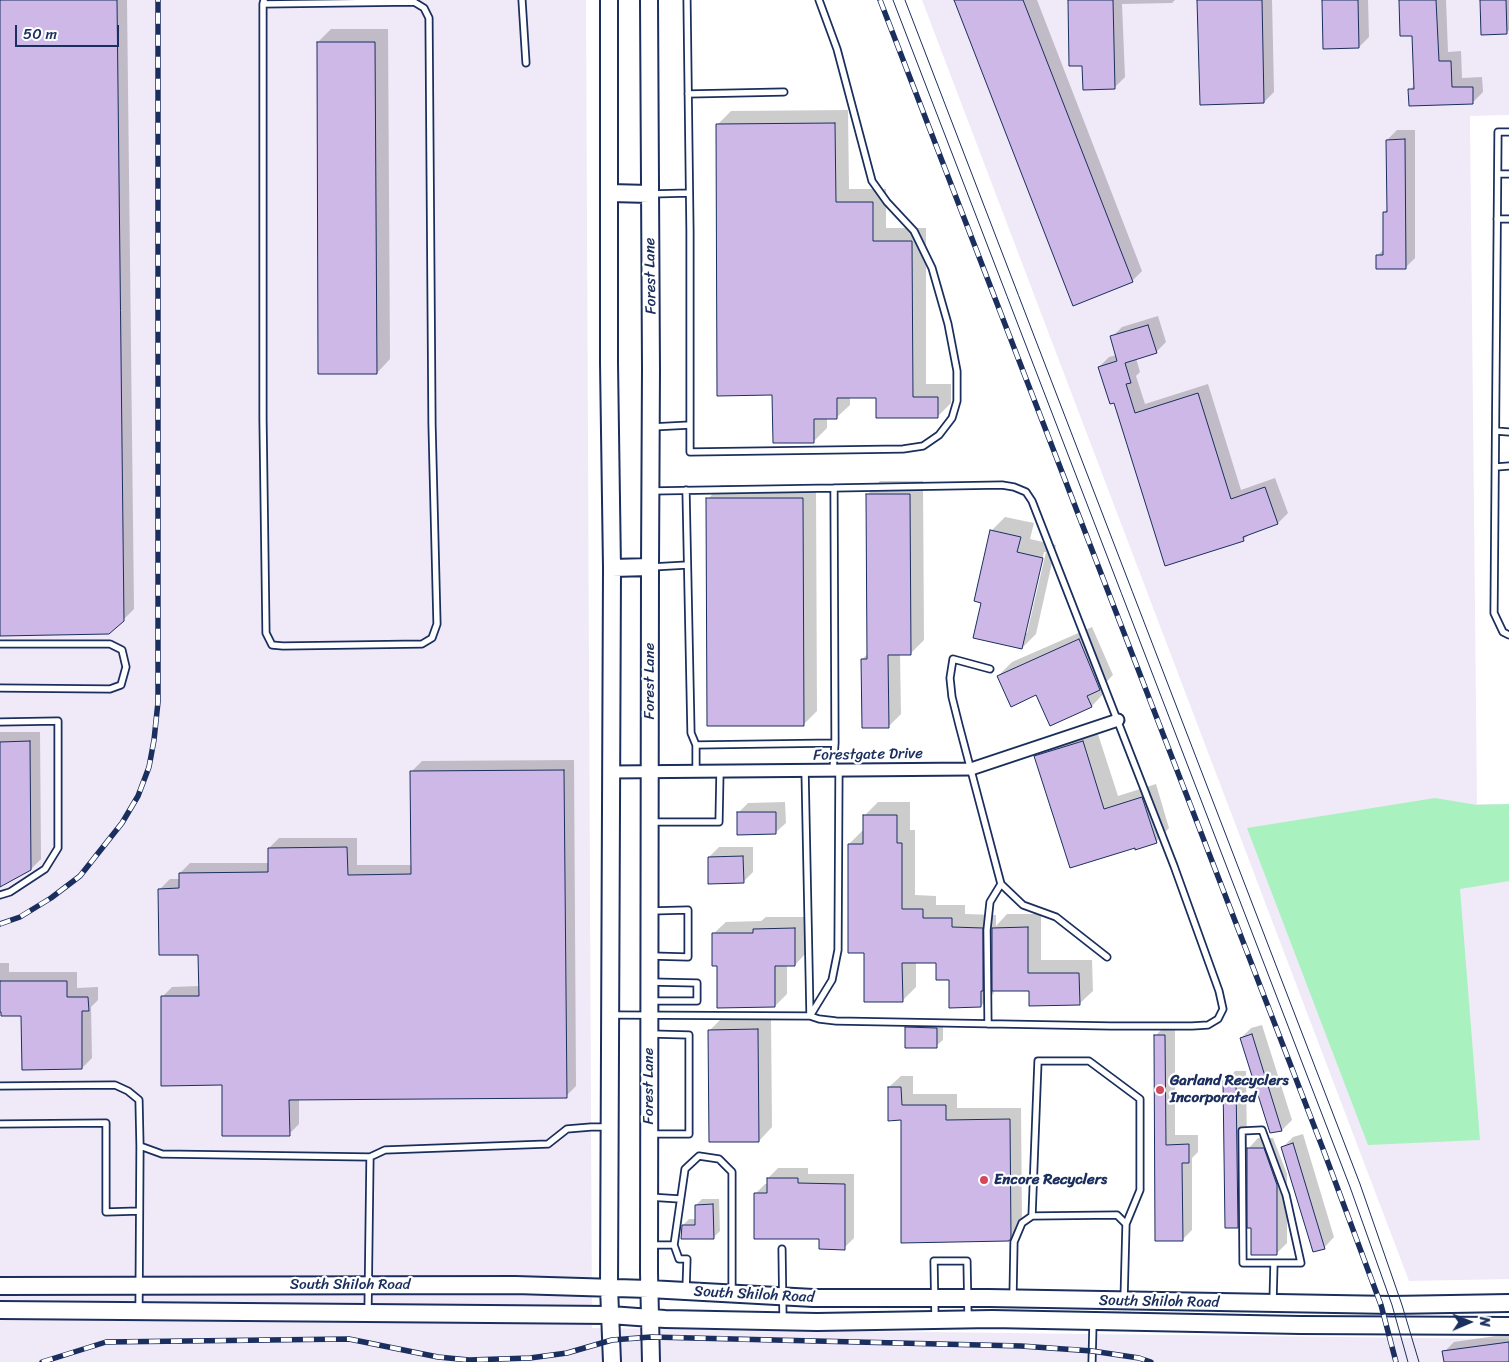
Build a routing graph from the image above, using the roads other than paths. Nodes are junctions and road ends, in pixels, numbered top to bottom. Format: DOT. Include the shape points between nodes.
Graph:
graph roads {
  1 [pos="522,0"];
  2 [pos="609,0"];
  3 [pos="649,0"];
  4 [pos="687,0"];
  5 [pos="819,0"];
  6 [pos="263,2"];
  7 [pos="526,63"];
  8 [pos="784,92"];
  9 [pos="688,94"];
  10 [pos="1509,132"];
  11 [pos="1498,174"];
  12 [pos="1509,174"];
  13 [pos="610,193"];
  14 [pos="689,193"];
  15 [pos="650,194"];
  16 [pos="1509,218"];
  17 [pos="1497,219"];
  18 [pos="690,425"];
  19 [pos="651,427"];
  20 [pos="1496,432"];
  21 [pos="1509,432"];
  22 [pos="1509,466"];
  23 [pos="1496,467"];
  24 [pos="834,488"];
  25 [pos="686,490"];
  26 [pos="650,491"];
  27 [pos="687,565"];
  28 [pos="650,567"];
  29 [pos="612,568"];
  30 [pos="1509,634"];
  31 [pos="0,644"];
  32 [pos="990,669"];
  33 [pos="0,688"];
  34 [pos="1118,720"];
  35 [pos="0,722"];
  36 [pos="835,743"];
  37 [pos="696,745"];
  38 [pos="971,769"];
  39 [pos="805,770"];
  40 [pos="836,770"];
  41 [pos="720,771"];
  42 [pos="611,772"];
  43 [pos="650,772"];
  44 [pos="696,772"];
  45 [pos="649,822"];
  46 [pos="1001,884"];
  47 [pos="0,895"];
  48 [pos="649,911"];
  49 [pos="649,956"];
  50 [pos="1107,957"];
  51 [pos="649,982"];
  52 [pos="649,1008"];
  53 [pos="611,1015"];
  54 [pos="810,1016"];
  55 [pos="988,1024"];
  56 [pos="649,1034"];
  57 [pos="0,1086"];
  58 [pos="0,1124"];
  59 [pos="610,1128"];
  60 [pos="649,1134"];
  61 [pos="140,1146"];
  62 [pos="370,1157"];
  63 [pos="649,1197"];
  64 [pos="680,1199"];
  65 [pos="139,1211"];
  66 [pos="1032,1216"];
  67 [pos="1126,1224"];
  68 [pos="649,1244"];
  69 [pos="674,1245"];
  70 [pos="782,1249"];
  71 [pos="1274,1263"];
  72 [pos="368,1285"];
  73 [pos="0,1286"];
  74 [pos="138,1286"];
  75 [pos="609,1287"];
  76 [pos="649,1289"];
  77 [pos="686,1291"];
  78 [pos="732,1294"];
  79 [pos="783,1297"];
  80 [pos="935,1298"];
  81 [pos="968,1298"];
  82 [pos="1013,1299"];
  83 [pos="1124,1301"];
  84 [pos="1509,1303"];
  85 [pos="1273,1304"];
  86 [pos="0,1310"];
  87 [pos="139,1311"];
  88 [pos="368,1313"];
  89 [pos="610,1315"];
  90 [pos="650,1318"];
  91 [pos="968,1319"];
  92 [pos="935,1320"];
  93 [pos="783,1321"];
  94 [pos="1093,1321"];
  95 [pos="1509,1326"];
  96 [pos="612,1362"];
  97 [pos="651,1362"];
  98 [pos="1092,1362"];
  1 -- 7 [label="lane"];
  2 -- 13 [label="main road"];
  3 -- 15 [label="main road, Forest Lane"];
  4 -- 9 [label="lane"];
  5 -- 18 [label="lane" via="836,49 872,181 914,231 932,268 957,371 957,401 952,418 939,434 922,446 903,449 690,452"];
  6 -- 6 [label="lane" via="266,633 272,644 283,646 422,644 432,638 437,624 429,18 424,8 414,2"];
  8 -- 9 [label="lane"];
  9 -- 14 [label="lane"];
  10 -- 11 [label="lane" via="1498,132"];
  11 -- 12 [label="lane"];
  11 -- 17 [label="lane"];
  13 -- 15 [label="main road"];
  13 -- 29 [label="main road"];
  14 -- 15 [label="lane"];
  14 -- 18 [label="lane"];
  15 -- 19 [label="main road, Forest Lane"];
  16 -- 17 [label="lane"];
  17 -- 20 [label="lane"];
  18 -- 19 [label="lane"];
  19 -- 26 [label="main road, Forest Lane"];
  20 -- 21 [label="lane"];
  20 -- 23 [label="lane"];
  22 -- 23 [label="lane"];
  23 -- 30 [label="lane" via="1494,614 1503,632"];
  24 -- 25 [label="lane"];
  24 -- 34 [label="lane" via="1002,485 1026,492"];
  24 -- 36 [label="lane"];
  25 -- 26 [label="lane"];
  25 -- 27 [label="lane"];
  26 -- 28 [label="main road, Forest Lane"];
  27 -- 28 [label="lane"];
  27 -- 37 [label="lane" via="690,732"];
  28 -- 29 [label="main road"];
  28 -- 43 [label="main road, Forest Lane"];
  29 -- 42 [label="main road"];
  31 -- 33 [label="lane" via="110,644 122,650 126,667 121,684 110,689"];
  32 -- 38 [label="lane" via="953,659 952,697"];
  34 -- 38 [label="street, Forestgate Drive"];
  34 -- 55 [label="lane" via="1177,875 1223,1010 1218,1019 1192,1026"];
  35 -- 47 [label="lane" via="58,721 58,848 45,869"];
  36 -- 37 [label="lane"];
  36 -- 40 [label="lane"];
  37 -- 44 [label="lane"];
  38 -- 40 [label="street, Forestgate Drive"];
  38 -- 46 [label="lane"];
  39 -- 40 [label="street, Forestgate Drive"];
  39 -- 41 [label="street, Forestgate Drive"];
  39 -- 54 [label="lane"];
  40 -- 54 [label="lane" via="838,950 832,980"];
  41 -- 44 [label="street, Forestgate Drive"];
  41 -- 45 [label="lane" via="719,822"];
  42 -- 43 [label="street, Forestgate Drive"];
  42 -- 53 [label="main road"];
  43 -- 44 [label="street, Forestgate Drive"];
  43 -- 45 [label="main road, Forest Lane"];
  45 -- 48 [label="main road, Forest Lane"];
  46 -- 50 [label="lane" via="1023,905 1056,918"];
  46 -- 55 [label="lane" via="990,902 986,930"];
  48 -- 49 [label="main road, Forest Lane"];
  48 -- 49 [label="lane" via="688,910 688,957"];
  49 -- 51 [label="main road, Forest Lane"];
  51 -- 52 [label="main road, Forest Lane"];
  51 -- 52 [label="lane" via="697,983 697,1001"];
  52 -- 53 [label="lane"];
  52 -- 54 [label="lane"];
  52 -- 56 [label="main road, Forest Lane"];
  53 -- 59 [label="main road"];
  54 -- 55 [label="lane" via="836,1021"];
  56 -- 60 [label="main road, Forest Lane"];
  56 -- 60 [label="lane" via="689,1034 689,1134"];
  57 -- 61 [label="lane" via="115,1085 139,1100"];
  58 -- 65 [label="lane" via="106,1123 106,1212"];
  59 -- 62 [label="lane" via="568,1129 548,1144 385,1150"];
  59 -- 75 [label="main road"];
  60 -- 63 [label="main road, Forest Lane"];
  61 -- 62 [label="lane" via="162,1154"];
  61 -- 65 [label="lane"];
  62 -- 72 [label="lane"];
  63 -- 64 [label="lane"];
  63 -- 68 [label="main road, Forest Lane"];
  64 -- 69 [label="lane"];
  64 -- 78 [label="lane" via="685,1169 699,1156 719,1159 732,1172"];
  65 -- 74 [label="lane"];
  66 -- 67 [label="lane" via="1117,1215"];
  66 -- 67 [label="lane" via="1038,1061 1089,1061 1140,1099 1140,1190"];
  66 -- 82 [label="lane" via="1022,1223 1014,1242"];
  67 -- 83 [label="lane"];
  68 -- 69 [label="lane"];
  68 -- 76 [label="main road, Forest Lane"];
  69 -- 77 [label="lane" via="679,1259 687,1259"];
  70 -- 79 [label="lane"];
  71 -- 71 [label="lane" via="1301,1263 1286,1195 1262,1130 1242,1131 1243,1263"];
  71 -- 85 [label="lane"];
  72 -- 74 [label="main road, South Shiloh Road"];
  72 -- 75 [label="main road, South Shiloh Road"];
  72 -- 88 [label="lane"];
  73 -- 74 [label="main road, South Shiloh Road"];
  74 -- 87 [label="lane"];
  75 -- 76 [label="main road, South Shiloh Road"];
  75 -- 89 [label="main road"];
  76 -- 77 [label="main road, South Shiloh Road"];
  76 -- 90 [label="main road, Forest Lane"];
  77 -- 78 [label="main road, South Shiloh Road"];
  78 -- 79 [label="main road, South Shiloh Road"];
  79 -- 80 [label="main road, South Shiloh Road"];
  79 -- 93 [label="lane"];
  80 -- 81 [label="main road, South Shiloh Road"];
  80 -- 81 [label="lane" via="934,1262 967,1261"];
  80 -- 92 [label="lane"];
  81 -- 82 [label="main road, South Shiloh Road"];
  81 -- 91 [label="lane"];
  82 -- 83 [label="main road, South Shiloh Road"];
  83 -- 85 [label="main road, South Shiloh Road"];
  84 -- 85 [label="main road, South Shiloh Road"];
  86 -- 87 [label="main road, South Shiloh Road"];
  87 -- 88 [label="main road, South Shiloh Road"];
  88 -- 89 [label="main road, South Shiloh Road"];
  89 -- 90 [label="main road, South Shiloh Road"];
  89 -- 96 [label="main road"];
  90 -- 93 [label="main road, South Shiloh Road"];
  90 -- 97 [label="main road, Forest Lane"];
  91 -- 92 [label="main road, South Shiloh Road"];
  91 -- 94 [label="main road, South Shiloh Road"];
  92 -- 93 [label="main road, South Shiloh Road"];
  94 -- 95 [label="main road, South Shiloh Road"];
  94 -- 98 [label="lane"];
}
